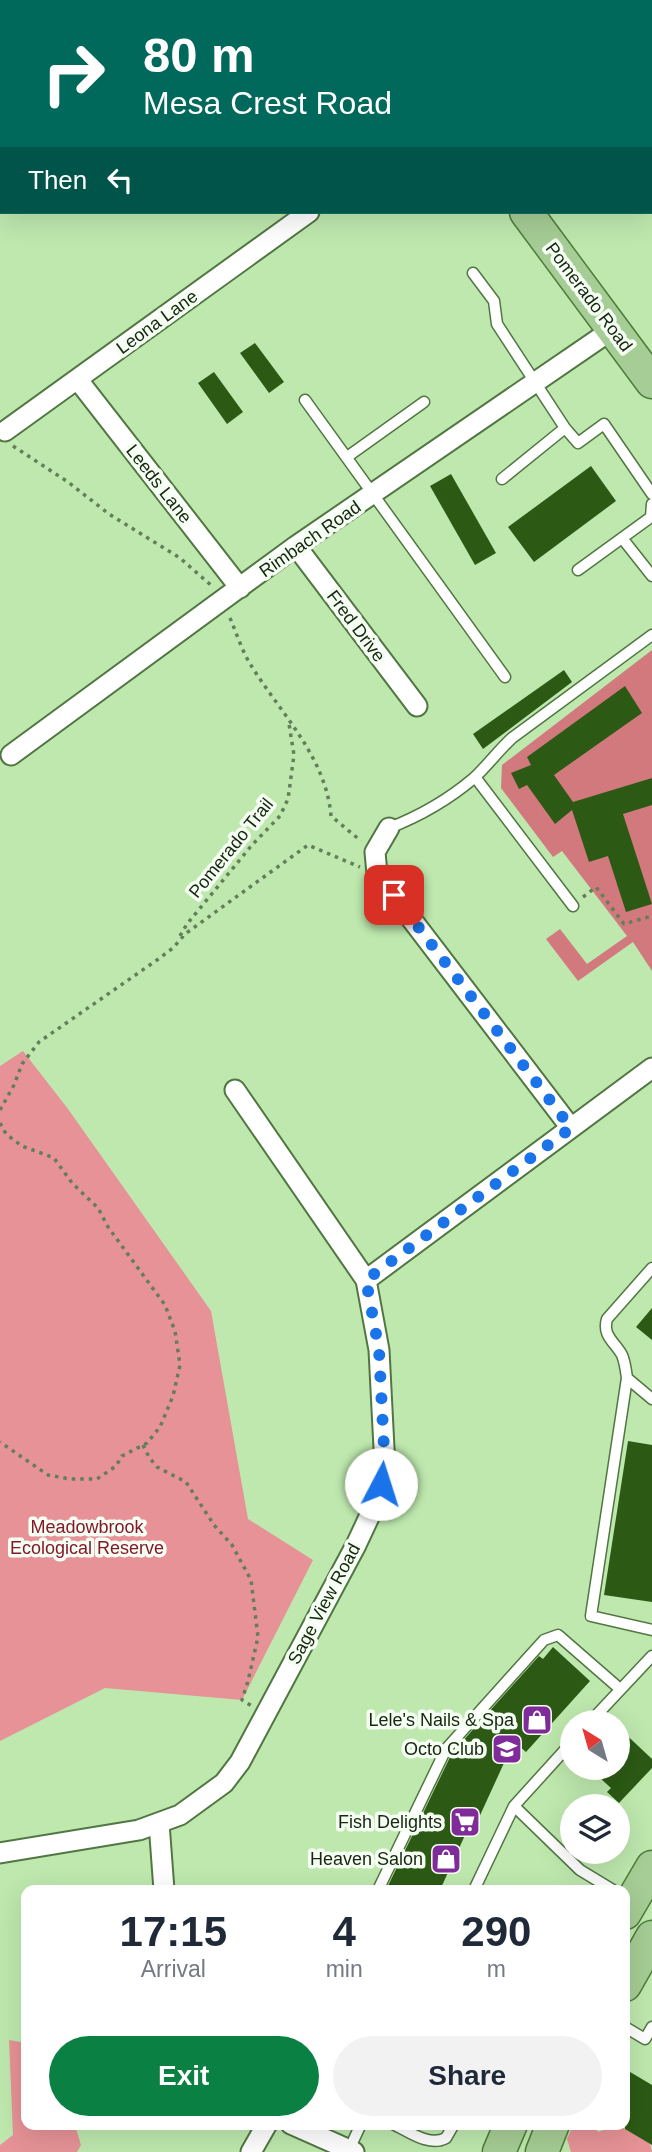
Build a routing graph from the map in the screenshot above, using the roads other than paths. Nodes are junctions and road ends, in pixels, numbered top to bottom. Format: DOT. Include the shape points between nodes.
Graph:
graph roads {
  1 [pos="306,214"];
  2 [pos="527,214"];
  3 [pos="473,273"];
  4 [pos="613,329"];
  5 [pos="78,380"];
  6 [pos="537,382"];
  7 [pos="652,382"];
  8 [pos="305,400"];
  9 [pos="424,401"];
  10 [pos="565,428"];
  11 [pos="5,431"];
  12 [pos="347,457"];
  13 [pos="502,479"];
  14 [pos="373,494"];
  15 [pos="652,494"];
  16 [pos="652,503"];
  17 [pos="622,538"];
  18 [pos="296,546"];
  19 [pos="578,570"];
  20 [pos="652,576"];
  21 [pos="240,588"];
  22 [pos="652,635"];
  23 [pos="505,677"];
  24 [pos="417,706"];
  25 [pos="11,755"];
  26 [pos="475,777"];
  27 [pos="389,828"];
  28 [pos="572,905"];
  29 [pos="652,1068"];
  30 [pos="234,1090"];
  31 [pos="571,1128"];
  32 [pos="652,1268"];
  33 [pos="366,1280"];
  34 [pos="627,1378"];
  35 [pos="652,1399"];
  36 [pos="652,1630"];
  37 [pos="652,1656"];
  38 [pos="620,1689"];
  39 [pos="601,1710"];
  40 [pos="560,1755"];
  41 [pos="514,1806"];
  42 [pos="159,1824"];
  43 [pos="0,1853"];
  44 [pos="652,1867"];
  45 [pos="164,1885"];
  46 [pos="380,1885"];
  47 [pos="476,1885"];
  48 [pos="602,1885"];
  49 [pos="630,1893"];
  50 [pos="652,1937"];
  51 [pos="630,1975"];
  52 [pos="652,2026"];
  53 [pos="630,2030"];
  54 [pos="648,2041"];
  55 [pos="264,2130"];
  56 [pos="304,2130"];
  57 [pos="359,2130"];
  58 [pos="405,2130"];
  59 [pos="451,2130"];
  60 [pos="508,2130"];
  61 [pos="551,2130"];
  62 [pos="350,2151"];
  63 [pos="251,2152"];
  64 [pos="499,2152"];
  65 [pos="542,2152"];
  1 -- 5 [label="street, Leona Lane"];
  2 -- 4 [label="main road, Pomerado Road"];
  3 -- 6 [label="lane" via="494,301 497,324"];
  4 -- 6 [label="street, Rimbach Road"];
  4 -- 7 [label="main road, Pomerado Road"];
  5 -- 11 [label="street, Leona Lane"];
  5 -- 21 [label="street, Leeds Lane"];
  6 -- 10 [label="lane"];
  6 -- 14 [label="street, Rimbach Road"];
  8 -- 12 [label="lane"];
  9 -- 12 [label="lane"];
  10 -- 13 [label="lane"];
  10 -- 15 [label="lane" via="578,443 604,424"];
  12 -- 14 [label="lane"];
  14 -- 18 [label="street, Rimbach Road"];
  14 -- 23 [label="lane"];
  16 -- 17 [label="lane" via="651,517"];
  17 -- 19 [label="lane"];
  17 -- 20 [label="lane"];
  18 -- 21 [label="street, Rimbach Road"];
  18 -- 24 [label="street, Fred Drive"];
  21 -- 25 [label="street, Rimbach Road"];
  22 -- 26 [label="lane" via="512,738"];
  26 -- 27 [label="lane" via="415,818"];
  26 -- 28 [label="lane"];
  27 -- 31 [label="street" via="374,852 377,874"];
  29 -- 31 [label="street"];
  30 -- 33 [label="street, Sage View Road"];
  31 -- 33 [label="street"];
  32 -- 34 [label="lane" via="604,1327 622,1355"];
  33 -- 42 [label="street, Sage View Road" via="379,1350 385,1468 377,1500 240,1762 224,1783 180,1815"];
  34 -- 35 [label="lane"];
  34 -- 36 [label="lane" via="590,1615"];
  37 -- 38 [label="lane"];
  38 -- 39 [label="lane"];
  38 -- 46 [label="lane" via="558,1635 544,1640 446,1749"];
  40 -- 41 [label="lane"];
  41 -- 47 [label="lane"];
  41 -- 48 [label="lane" via="580,1870"];
  42 -- 43 [label="street, Sage View Road"];
  42 -- 45 [label="street"];
  44 -- 49 [label="main road"];
  50 -- 51 [label="main road"];
  52 -- 54 [label="lane"];
  53 -- 54 [label="lane"];
  55 -- 63 [label="street"];
  56 -- 62 [label="street"];
  57 -- 62 [label="lane"];
  58 -- 59 [label="lane" via="427,2141 446,2138"];
  60 -- 64 [label="main road"];
  61 -- 65 [label="main road"];
}
